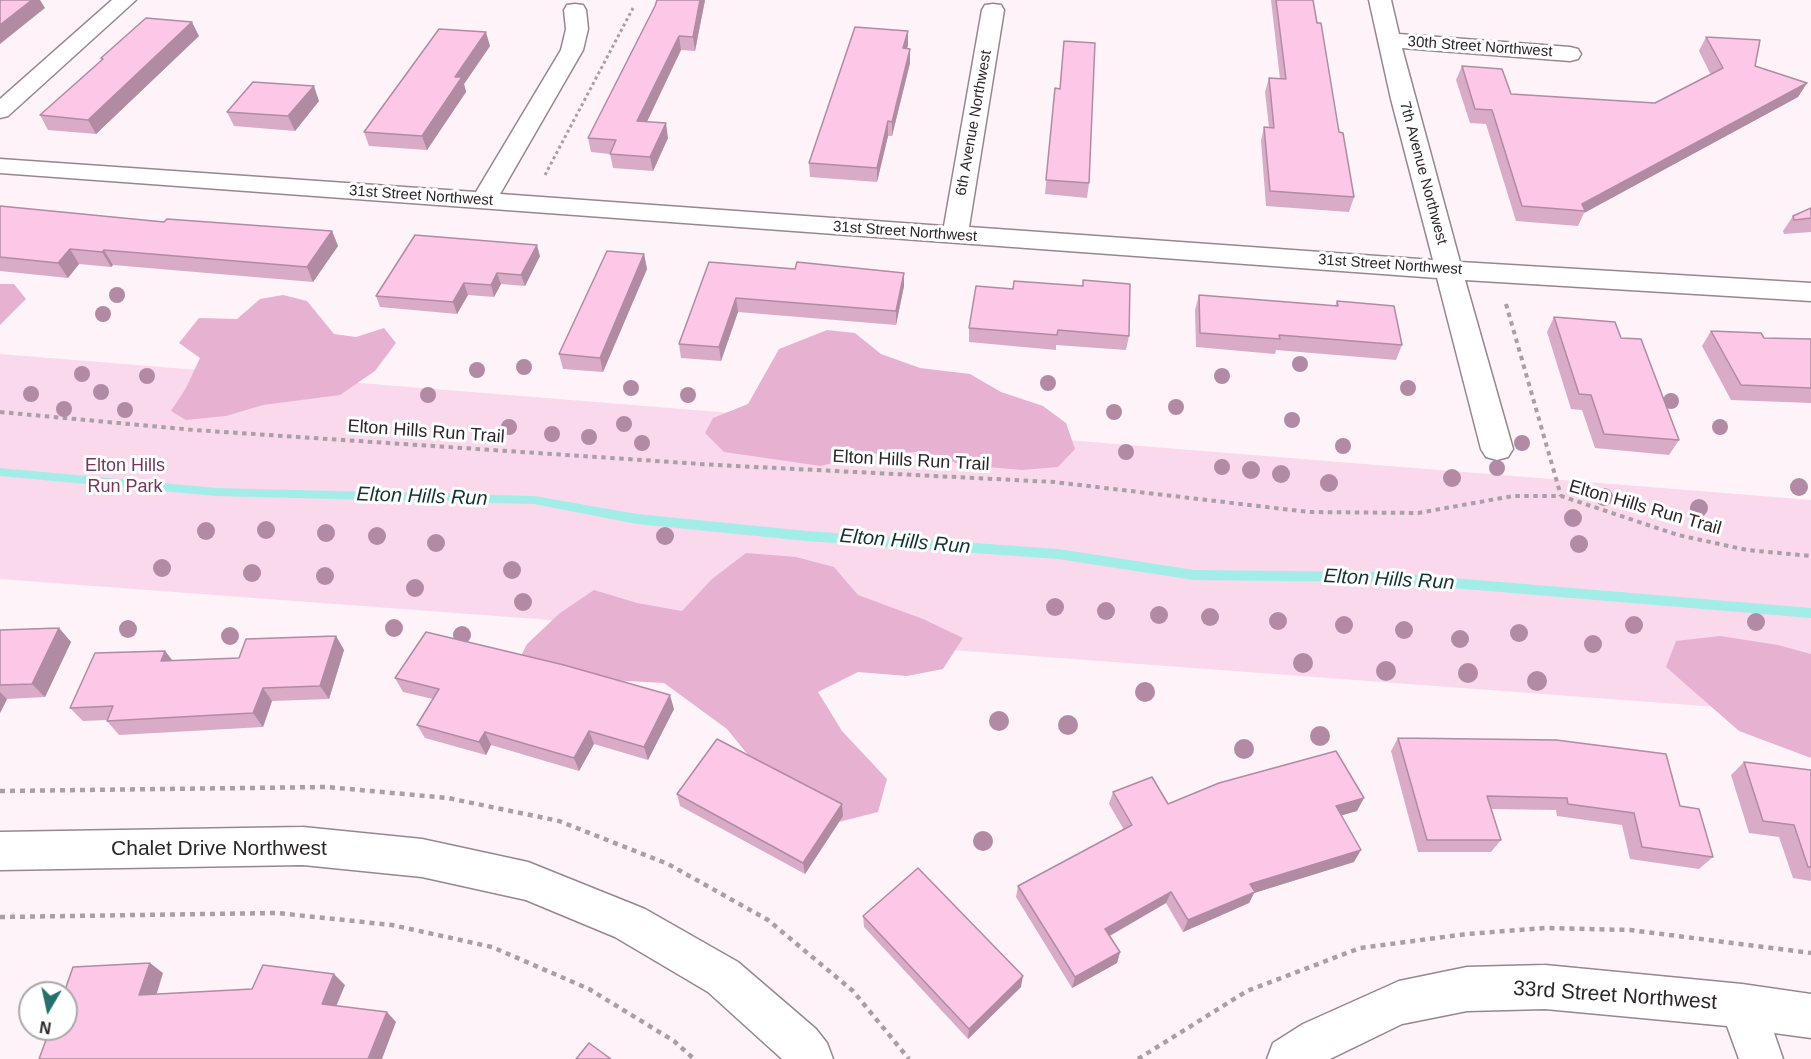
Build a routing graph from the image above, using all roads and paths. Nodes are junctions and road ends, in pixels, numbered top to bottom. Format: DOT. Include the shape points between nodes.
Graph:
graph roads {
  1 [pos="125,0"];
  2 [pos="1380,0"];
  3 [pos="633,8"];
  4 [pos="574,10"];
  5 [pos="993,10"];
  6 [pos="1390,40"];
  7 [pos="1570,54"];
  8 [pos="0,111"];
  9 [pos="0,166"];
  10 [pos="543,180"];
  11 [pos="484,200"];
  12 [pos="955,235"];
  13 [pos="1449,270"];
  14 [pos="1811,292"];
  15 [pos="1507,305"];
  16 [pos="0,412"];
  17 [pos="1497,449"];
  18 [pos="1561,496"];
  19 [pos="1811,556"];
  20 [pos="0,851"];
  21 [pos="0,916"];
  22 [pos="1742,1006"];
  23 [pos="1811,1016"];
  24 [pos="694,1059"];
  25 [pos="811,1059"];
  26 [pos="1289,1059"];
  27 [pos="1761,1059"];
  1 -- 8 [label="street"];
  2 -- 6 [label="street, 7th Avenue Northwest"];
  3 -- 10 [label="path"];
  4 -- 11 [label="street" via="577,29 572,50"];
  5 -- 12 [label="street, 6th Avenue Northwest"];
  6 -- 7 [label="street, 30th Street Northwest"];
  6 -- 13 [label="street, 7th Avenue Northwest"];
  9 -- 11 [label="street, 31st Street Northwest"];
  11 -- 12 [label="street, 31st Street Northwest"];
  12 -- 13 [label="street, 31st Street Northwest"];
  13 -- 14 [label="street, 31st Street Northwest"];
  13 -- 17 [label="street, 7th Avenue Northwest"];
  15 -- 18 [label="path"];
  16 -- 18 [label="path, Elton Hills Run Trail" via="206,431 716,465 1054,482 1309,512 1418,513 1513,496"];
  18 -- 19 [label="path, Elton Hills Run Trail" via="1678,535 1747,550"];
  20 -- 25 [label="street, Chalet Drive Northwest" via="303,846 422,858 528,881 630,923 723,977"];
  21 -- 24 [label="path" via="277,913 392,925 492,948 589,989 674,1041"];
  22 -- 23 [label="street, 33rd Street Northwest"];
  22 -- 26 [label="street, 33rd Street Northwest" via="1545,987 1467,989 1399,1003 1318,1040"];
  22 -- 27 [label="street"];
}
